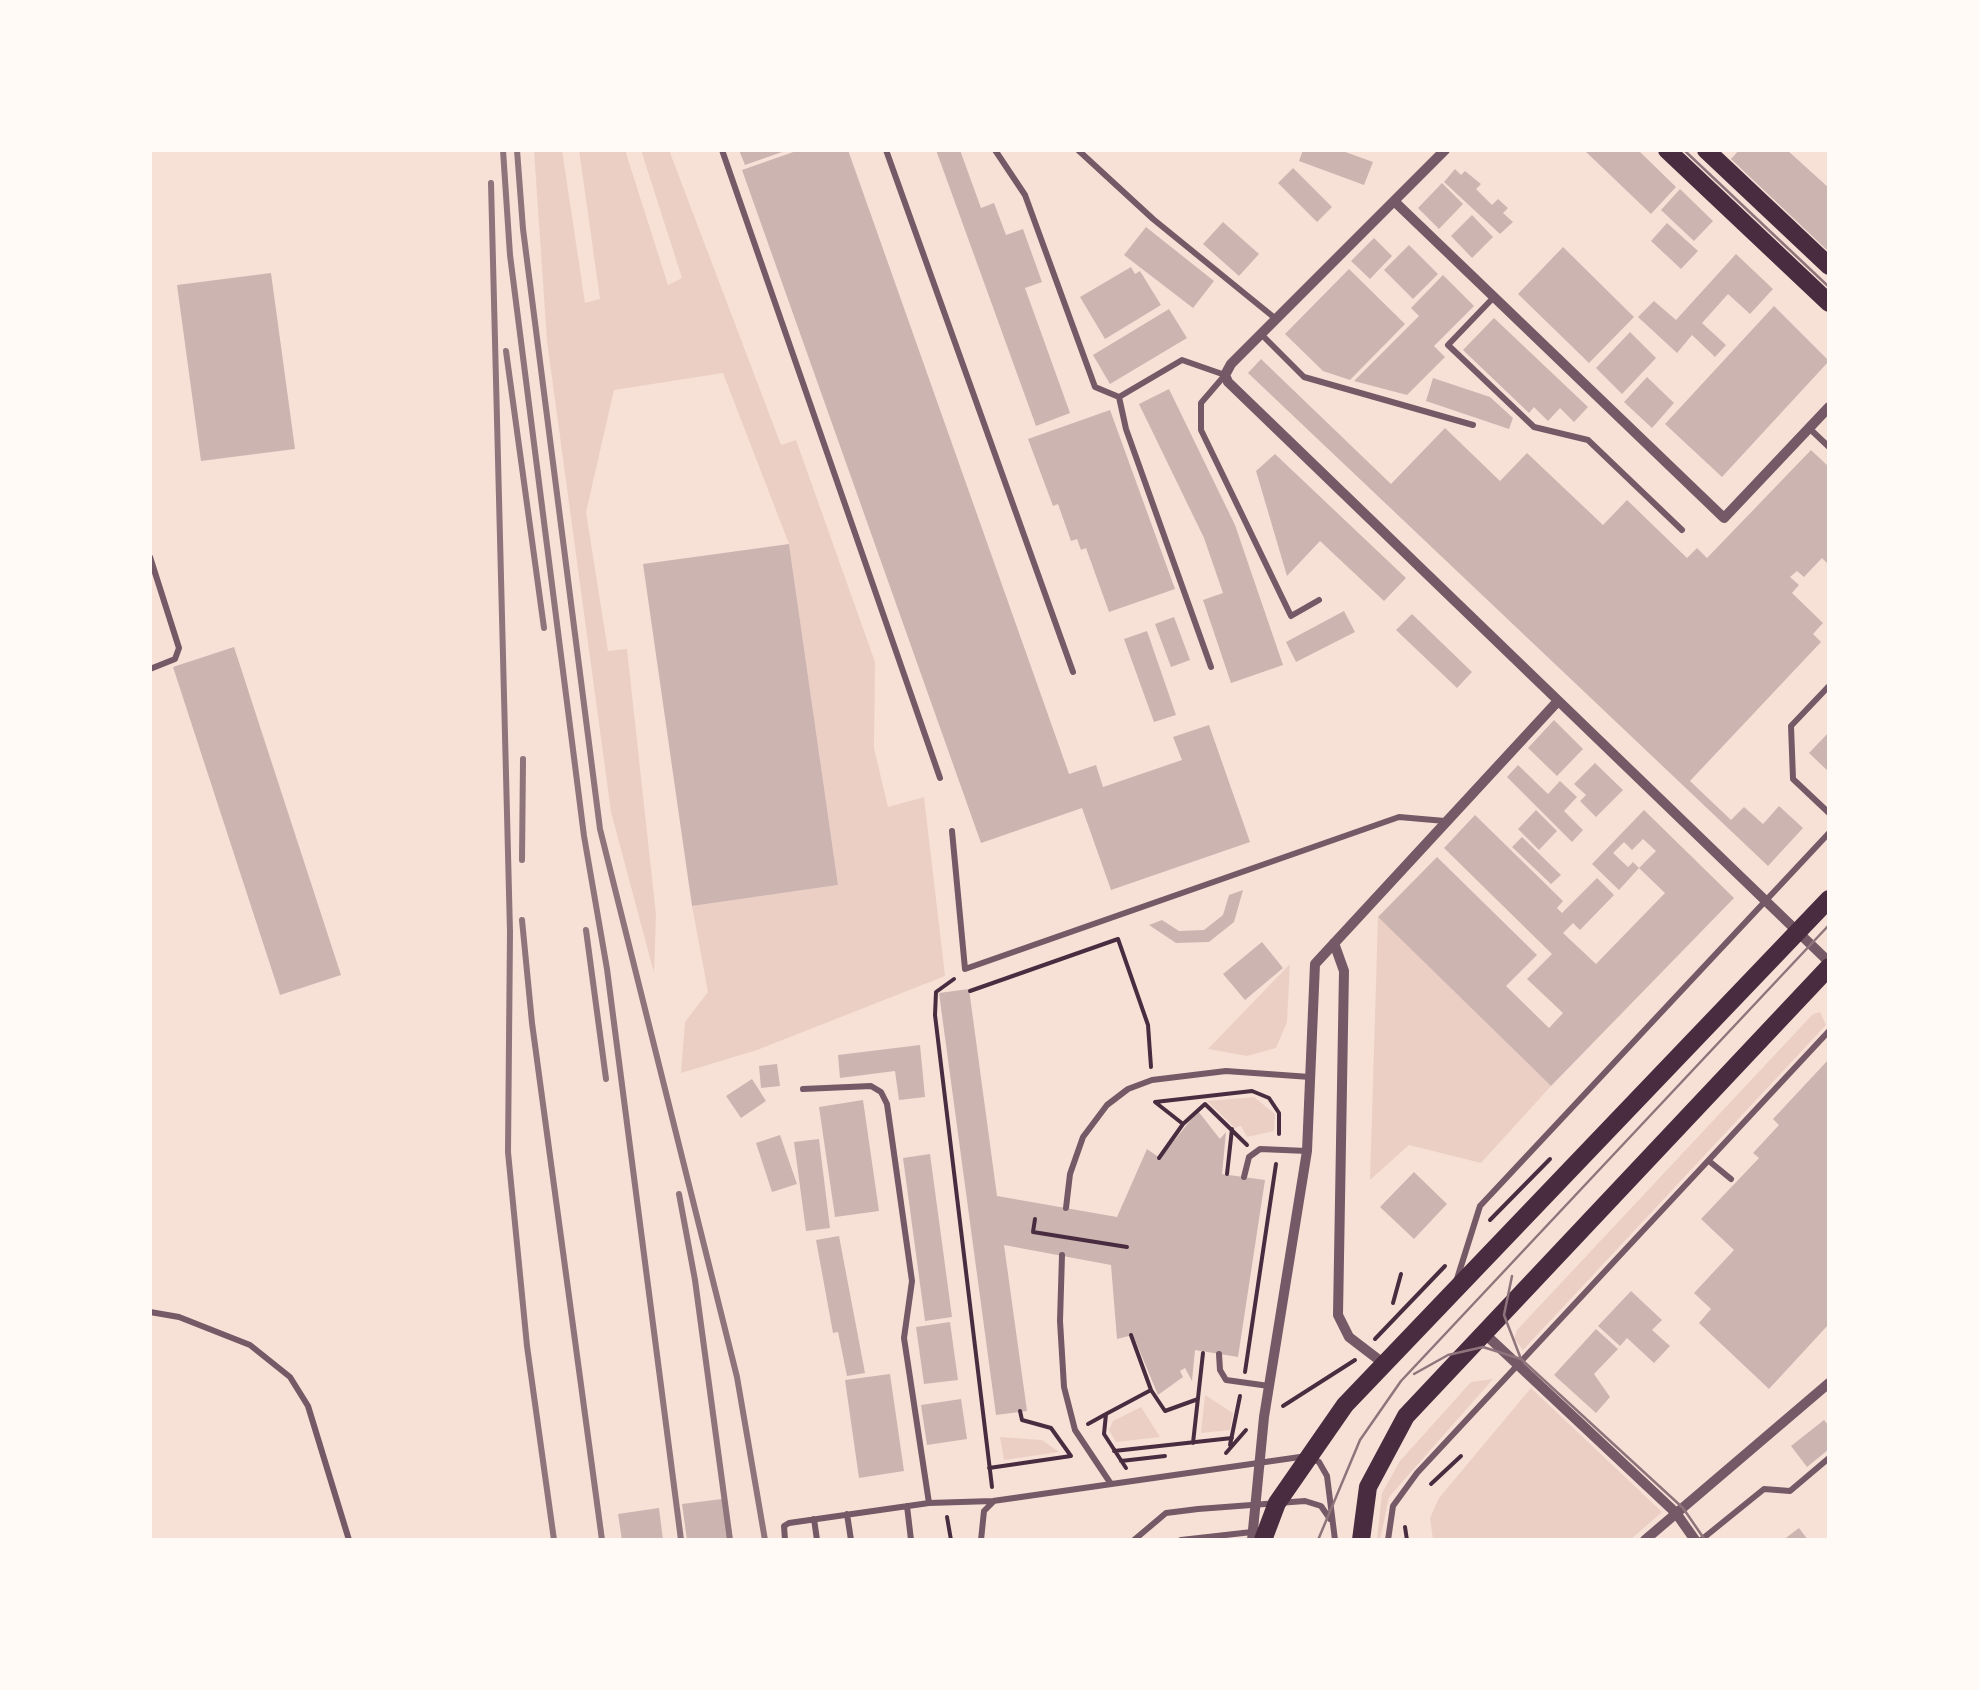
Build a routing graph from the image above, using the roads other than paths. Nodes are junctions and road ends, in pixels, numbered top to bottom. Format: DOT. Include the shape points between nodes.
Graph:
graph roads {
  1 [pos="722,150"];
  2 [pos="886,150"];
  3 [pos="996,150"];
  4 [pos="1078,150"];
  5 [pos="1445,150"];
  6 [pos="1667,150"];
  7 [pos="1706,150"];
  8 [pos="1394,202"];
  9 [pos="1829,266"];
  10 [pos="1494,297"];
  11 [pos="1829,303"];
  12 [pos="1276,319"];
  13 [pos="1261,334"];
  14 [pos="1225,375"];
  15 [pos="1119,397"];
  16 [pos="1829,408"];
  17 [pos="1473,426"];
  18 [pos="1810,428"];
  19 [pos="1829,447"];
  20 [pos="1682,530"];
  21 [pos="150,557"];
  22 [pos="1319,600"];
  23 [pos="1211,667"];
  24 [pos="150,669"];
  25 [pos="1073,672"];
  26 [pos="1829,686"];
  27 [pos="1558,701"];
  28 [pos="940,778"];
  29 [pos="1829,813"];
  30 [pos="1446,822"];
  31 [pos="952,831"];
  32 [pos="1829,833"];
  33 [pos="1829,899"];
  34 [pos="1766,900"];
  35 [pos="1798,932"];
  36 [pos="1334,943"];
  37 [pos="1829,965"];
  38 [pos="1829,1031"];
  39 [pos="1310,1077"];
  40 [pos="802,1088"];
  41 [pos="1307,1151"];
  42 [pos="1708,1160"];
  43 [pos="1244,1177"];
  44 [pos="1732,1179"];
  45 [pos="1066,1208"];
  46 [pos="1062,1256"];
  47 [pos="1452,1292"];
  48 [pos="150,1312"];
  49 [pos="1485,1334"];
  50 [pos="1219,1354"];
  51 [pos="1382,1363"];
  52 [pos="1518,1365"];
  53 [pos="1829,1383"];
  54 [pos="1269,1386"];
  55 [pos="1307,1456"];
  56 [pos="1829,1458"];
  57 [pos="1259,1464"];
  58 [pos="1111,1484"];
  59 [pos="994,1501"];
  60 [pos="930,1503"];
  61 [pos="1277,1503"];
  62 [pos="1255,1504"];
  63 [pos="907,1506"];
  64 [pos="1676,1513"];
  65 [pos="847,1514"];
  66 [pos="814,1519"];
  67 [pos="1334,1525"];
  68 [pos="1256,1537"];
  69 [pos="349,1540"];
  70 [pos="785,1540"];
  71 [pos="817,1540"];
  72 [pos="851,1540"];
  73 [pos="912,1540"];
  74 [pos="981,1540"];
  75 [pos="1134,1540"];
  76 [pos="1181,1540"];
  77 [pos="1335,1540"];
  78 [pos="1361,1540"];
  79 [pos="1388,1540"];
  80 [pos="1645,1540"];
  81 [pos="1698,1540"];
  1 -- 28 [label="lane"];
  2 -- 25 [label="lane"];
  3 -- 15 [label="lane" via="1026,195 1095,387"];
  4 -- 12 [label="lane"];
  5 -- 8 [label="street"];
  6 -- 11 [label="main road"];
  7 -- 9 [label="main road"];
  8 -- 10 [label="street"];
  8 -- 12 [label="street"];
  10 -- 18 [label="street" via="1724,518"];
  10 -- 20 [label="lane" via="1448,345 1534,427 1588,440"];
  12 -- 13 [label="street"];
  13 -- 14 [label="street"];
  13 -- 17 [label="lane" via="1304,377"];
  14 -- 15 [label="lane" via="1182,360"];
  14 -- 22 [label="lane" via="1201,403 1201,430 1290,616"];
  14 -- 27 [label="street"];
  15 -- 23 [label="lane"];
  16 -- 18 [label="street"];
  18 -- 19 [label="lane"];
  21 -- 24 [label="lane" via="179,648 175,659"];
  26 -- 29 [label="lane" via="1791,726 1792,779"];
  27 -- 30 [label="street"];
  27 -- 34 [label="street"];
  30 -- 31 [label="lane" via="1399,817 965,969"];
  30 -- 36 [label="street"];
  32 -- 34 [label="lane"];
  33 -- 35 [label="main road"];
  34 -- 35 [label="street"];
  34 -- 47 [label="lane" via="1480,1206"];
  35 -- 37 [label="street"];
  35 -- 47 [label="main road"];
  36 -- 39 [label="street" via="1314,966"];
  36 -- 51 [label="street" via="1344,971 1338,1315 1343,1328"];
  37 -- 49 [label="main road"];
  38 -- 42 [label="lane"];
  39 -- 41 [label="street"];
  39 -- 45 [label="lane" via="1226,1071 1152,1080 1128,1090 1083,1137"];
  40 -- 60 [label="lane" via="871,1086 887,1104 912,1281 904,1338"];
  41 -- 43 [label="lane" via="1278,1146 1254,1152"];
  41 -- 54 [label="street"];
  42 -- 44 [label="lane"];
  42 -- 52 [label="lane"];
  46 -- 58 [label="lane" via="1064,1386 1076,1430"];
  47 -- 51 [label="main road"];
  48 -- 69 [label="lane" via="250,1345 290,1376 308,1406"];
  49 -- 52 [label="street"];
  49 -- 78 [label="main road" via="1406,1416 1386,1448 1368,1488"];
  50 -- 54 [label="lane" via="1226,1380"];
  51 -- 55 [label="main road"];
  52 -- 64 [label="street"];
  52 -- 79 [label="lane" via="1392,1506"];
  53 -- 64 [label="street"];
  54 -- 57 [label="street"];
  55 -- 57 [label="lane"];
  55 -- 61 [label="main road"];
  55 -- 67 [label="lane" via="1327,1476"];
  56 -- 81 [label="lane" via="1790,1490 1764,1489"];
  57 -- 58 [label="lane"];
  57 -- 62 [label="street"];
  58 -- 59 [label="lane"];
  59 -- 60 [label="lane"];
  59 -- 74 [label="lane" via="984,1511"];
  60 -- 63 [label="lane"];
  61 -- 62 [label="lane"];
  61 -- 67 [label="lane" via="1314,1502"];
  61 -- 68 [label="main road"];
  62 -- 68 [label="street"];
  62 -- 75 [label="lane" via="1166,1513"];
  63 -- 65 [label="lane"];
  63 -- 73 [label="lane"];
  64 -- 80 [label="street"];
  64 -- 81 [label="street"];
  65 -- 66 [label="lane"];
  65 -- 72 [label="lane"];
  66 -- 70 [label="lane" via="784,1526"];
  66 -- 71 [label="lane"];
  67 -- 77 [label="lane"];
  68 -- 76 [label="lane"];
}
